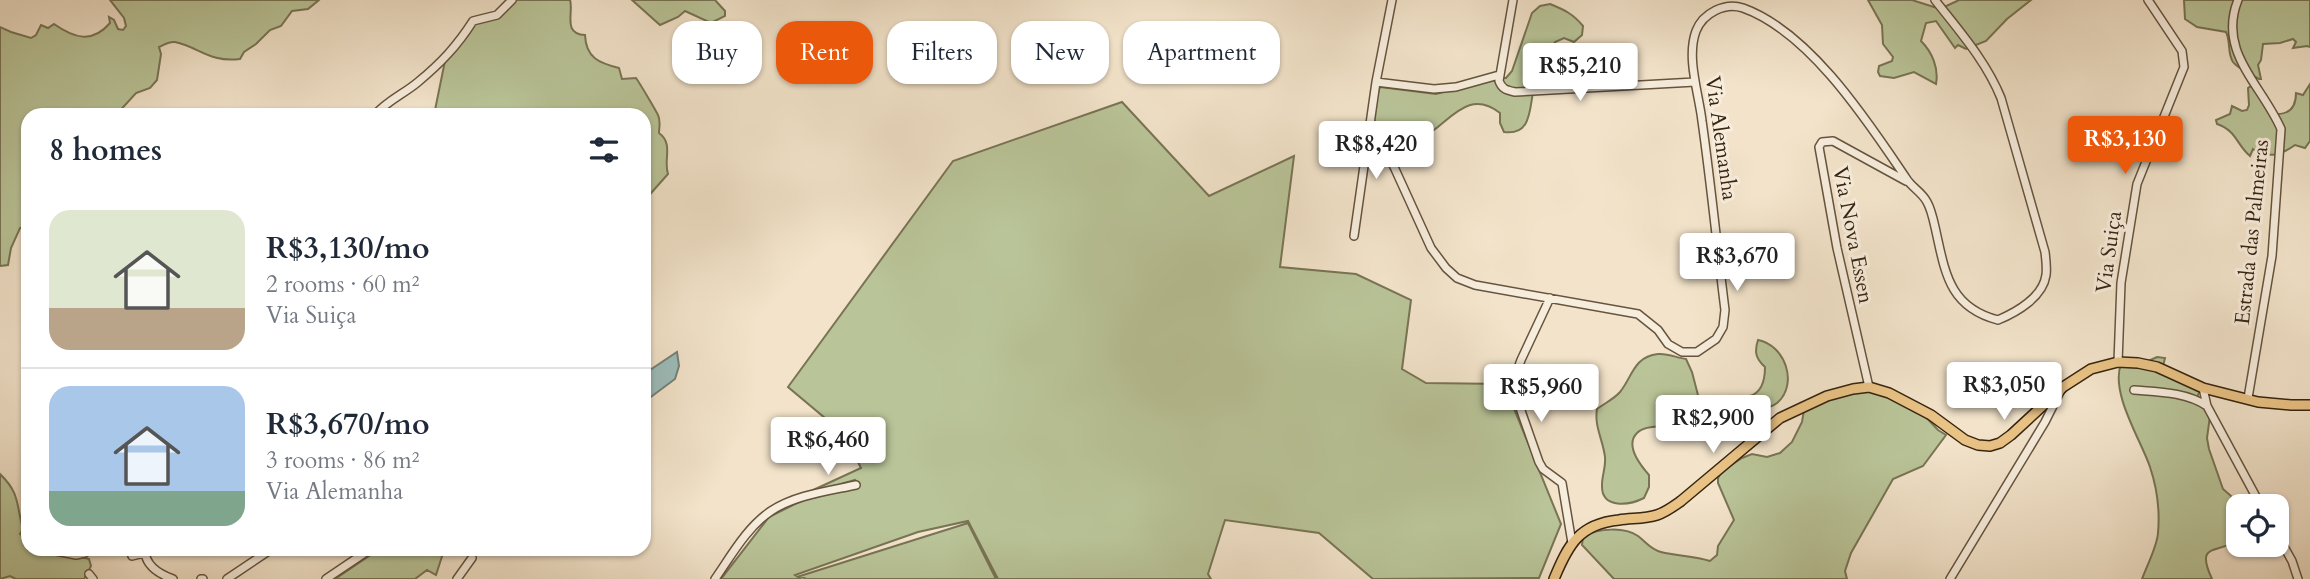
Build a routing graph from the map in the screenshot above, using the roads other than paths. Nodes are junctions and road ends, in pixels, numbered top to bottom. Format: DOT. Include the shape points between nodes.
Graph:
graph roads {
  1 [pos="512,0"];
  2 [pos="1392,0"];
  3 [pos="1513,0"];
  4 [pos="1935,0"];
  5 [pos="2148,0"];
  6 [pos="2238,0"];
  7 [pos="1499,75"];
  8 [pos="1376,82"];
  9 [pos="1696,82"];
  10 [pos="381,108"];
  11 [pos="1371,122"];
  12 [pos="1908,182"];
  13 [pos="1354,236"];
  14 [pos="1549,298"];
  15 [pos="2118,362"];
  16 [pos="1868,387"];
  17 [pos="2063,387"];
  18 [pos="2203,388"];
  19 [pos="2134,390"];
  20 [pos="2248,398"];
  21 [pos="2310,405"];
  22 [pos="2207,406"];
  23 [pos="856,485"];
  24 [pos="2255,494"];
  25 [pos="1572,543"];
  26 [pos="147,556"];
  27 [pos="261,556"];
  28 [pos="360,556"];
  29 [pos="2289,556"];
  30 [pos="472,558"];
  31 [pos="173,579"];
  32 [pos="227,579"];
  33 [pos="326,579"];
  34 [pos="457,579"];
  35 [pos="715,579"];
  36 [pos="1554,579"];
  37 [pos="1950,579"];
  38 [pos="2298,579"];
  1 -- 10 [label="street" via="497,15 473,21 459,44"];
  2 -- 8 [label="street"];
  3 -- 7 [label="street"];
  4 -- 12 [label="street, Via Alemanha" via="1986,66 2001,98 2045,252 2047,274 2036,296 1998,320 1960,300 1951,287 1930,209"];
  5 -- 15 [label="street, Via Suiça" via="2182,51 2184,67 2137,184 2121,283"];
  6 -- 20 [label="street, Estrada das Palmeiras" via="2231,30 2237,55 2281,129 2272,256"];
  7 -- 8 [label="street" via="1434,89"];
  7 -- 9 [label="street" via="1502,87 1515,92"];
  8 -- 11 [label="street"];
  9 -- 12 [label="street, Via Alemanha" via="1693,44 1703,20 1726,6 1757,14 1819,63"];
  9 -- 14 [label="street, Via Alemanha" via="1725,310 1716,339 1697,352 1682,352 1638,314"];
  11 -- 13 [label="street"];
  11 -- 14 [label="street, Via Alemanha" via="1431,248 1446,268 1475,285"];
  12 -- 16 [label="street, Via Nova Essen" via="1833,141 1819,147"];
  14 -- 25 [label="street" via="1512,386 1539,462 1562,483"];
  15 -- 17 [label="main road" via="2091,369"];
  15 -- 18 [label="main road" via="2157,367"];
  16 -- 17 [label="main road" via="1909,402 1965,440 1990,446 2011,435"];
  16 -- 25 [label="main road" via="1841,391 1780,418 1681,502 1658,515 1595,524"];
  17 -- 37 [label="street"];
  18 -- 20 [label="main road"];
  18 -- 22 [label="street"];
  19 -- 22 [label="street" via="2170,393"];
  20 -- 21 [label="main road"];
  22 -- 24 [label="street"];
  23 -- 35 [label="street" via="772,510"];
  25 -- 36 [label="main road"];
  26 -- 31 [label="street" via="154,569"];
  27 -- 32 [label="street"];
  28 -- 33 [label="street"];
  29 -- 38 [label="street"];
  30 -- 34 [label="street"];
}
